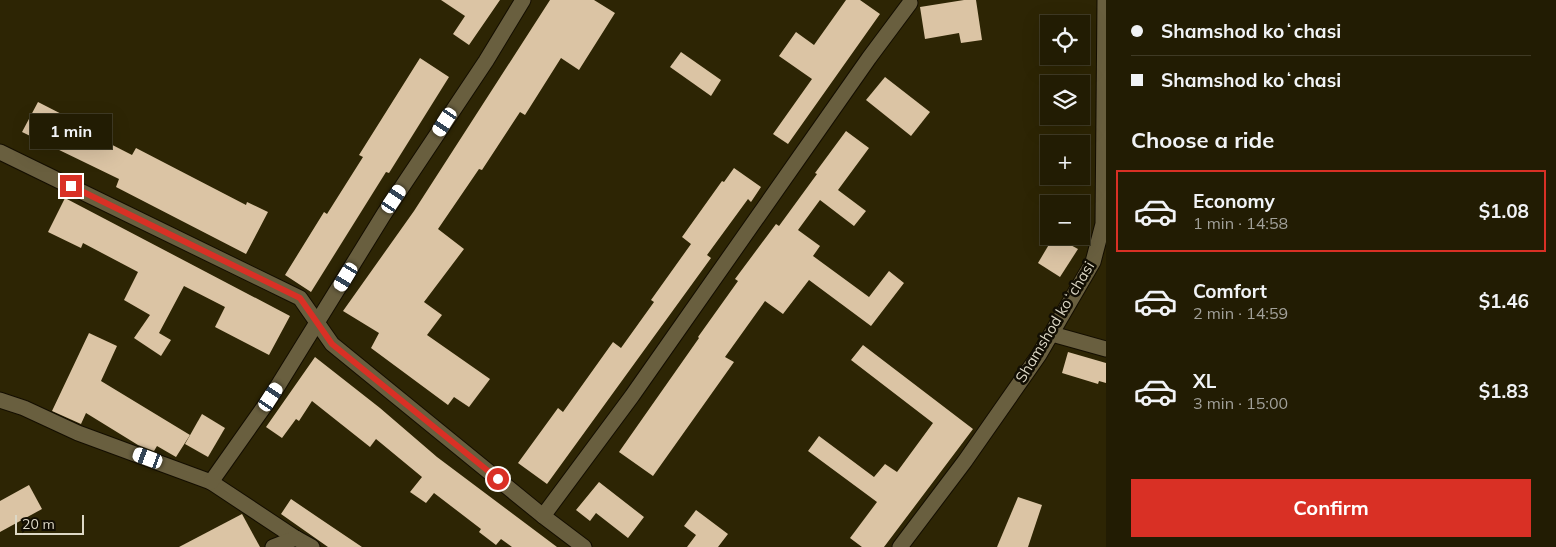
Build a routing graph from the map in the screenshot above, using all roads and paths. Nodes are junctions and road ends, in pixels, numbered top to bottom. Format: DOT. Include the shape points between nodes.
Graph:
graph roads {
  1 [pos="523,0"];
  2 [pos="1105,0"];
  3 [pos="910,1"];
  4 [pos="0,152"];
  5 [pos="317,324"];
  6 [pos="1052,334"];
  7 [pos="1106,350"];
  8 [pos="0,400"];
  9 [pos="211,482"];
  10 [pos="543,516"];
  11 [pos="296,538"];
  12 [pos="273,547"];
  13 [pos="312,547"];
  14 [pos="584,547"];
  15 [pos="900,547"];
  1 -- 5 [label="street"];
  2 -- 6 [label="street, Shamshod koʻchasi" via="1103,224 1093,262"];
  3 -- 10 [label="street" via="632,396"];
  4 -- 5 [label="street" via="300,298"];
  5 -- 9 [label="street"];
  5 -- 10 [label="street" via="332,344"];
  6 -- 7 [label="street"];
  6 -- 15 [label="street, Shamshod koʻchasi" via="966,461"];
  8 -- 9 [label="street" via="78,433"];
  9 -- 11 [label="street"];
  10 -- 14 [label="street"];
  11 -- 12 [label="street"];
  11 -- 13 [label="street"];
}
